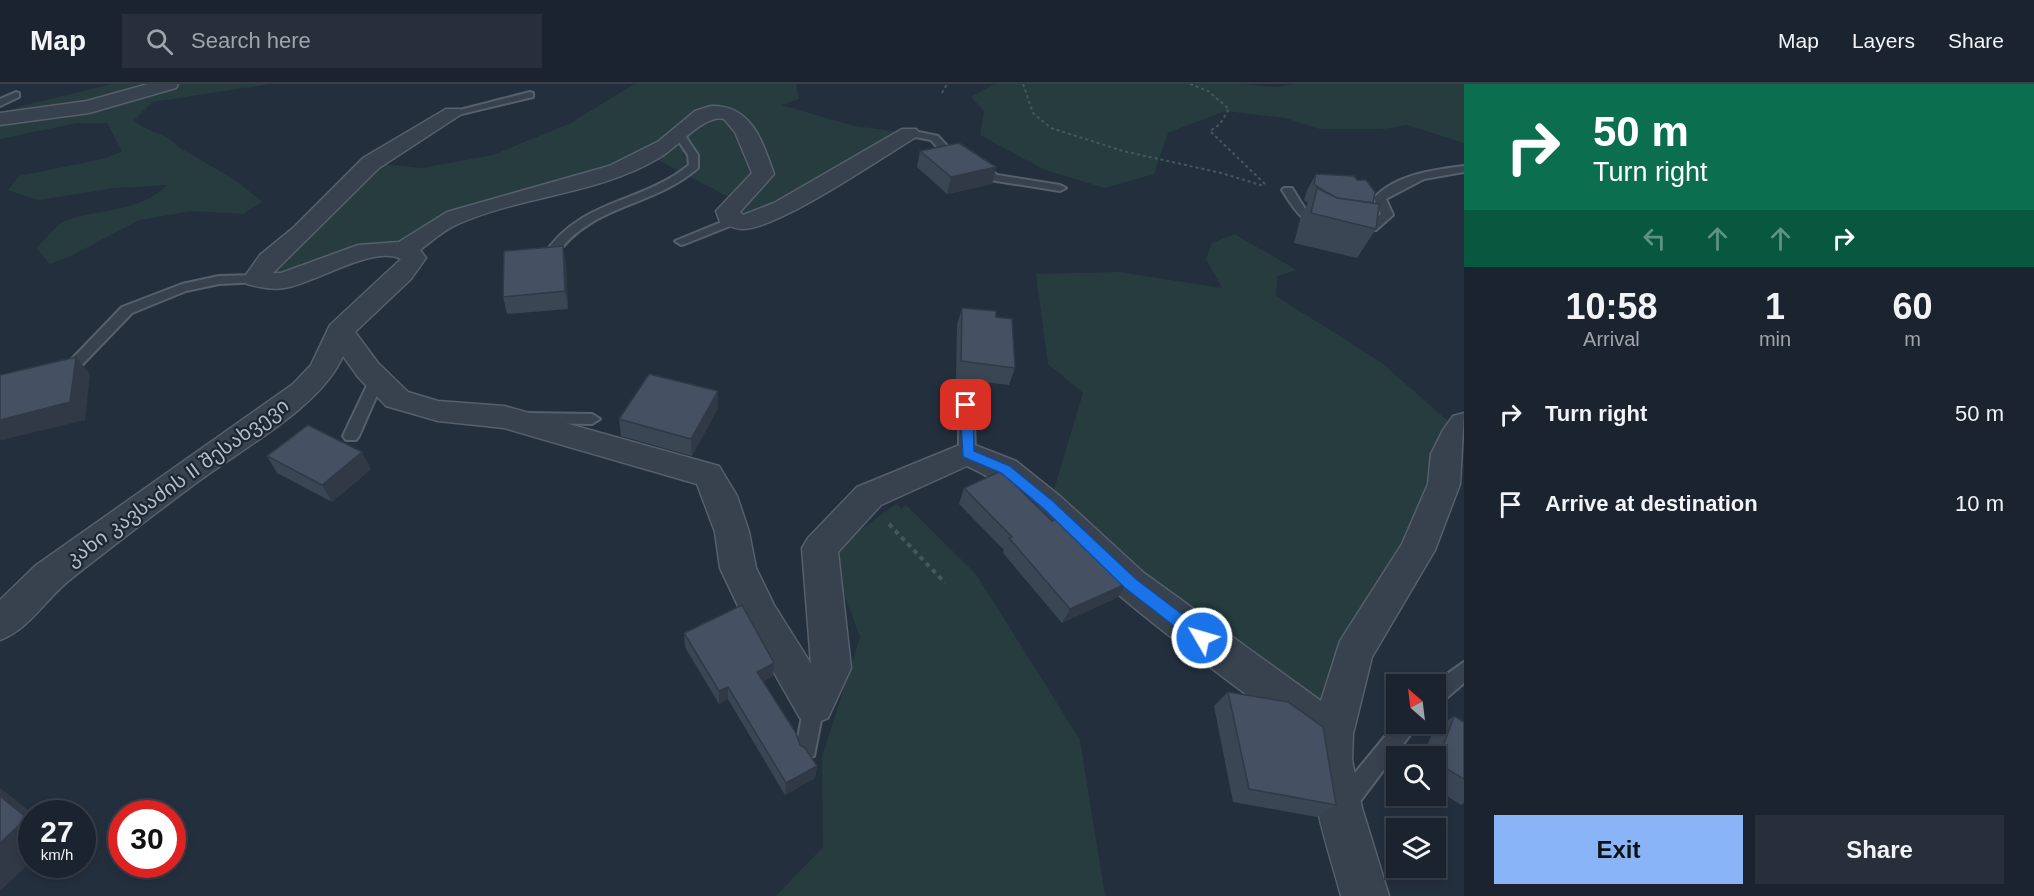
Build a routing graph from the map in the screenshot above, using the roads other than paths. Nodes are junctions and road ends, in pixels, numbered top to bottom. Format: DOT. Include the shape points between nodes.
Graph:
graph roads {
  1 [pos="170,84"];
  2 [pos="530,94"];
  3 [pos="18,101"];
  4 [pos="0,103"];
  5 [pos="453,113"];
  6 [pos="0,114"];
  7 [pos="0,119"];
  8 [pos="909,133"];
  9 [pos="680,136"];
  10 [pos="1464,169"];
  11 [pos="1060,188"];
  12 [pos="1288,190"];
  13 [pos="736,220"];
  14 [pos="681,241"];
  15 [pos="405,249"];
  16 [pos="549,256"];
  17 [pos="256,279"];
  18 [pos="340,331"];
  19 [pos="43,372"];
  20 [pos="377,379"];
  21 [pos="966,387"];
  22 [pos="504,417"];
  23 [pos="592,419"];
  24 [pos="1464,424"];
  25 [pos="351,436"];
  26 [pos="967,453"];
  27 [pos="0,624"];
  28 [pos="1464,670"];
  29 [pos="1446,685"];
  30 [pos="814,705"];
  31 [pos="1332,734"];
  32 [pos="1399,734"];
  33 [pos="807,749"];
  34 [pos="1340,808"];
  35 [pos="1365,896"];
  1 -- 7 [label="street" via="89,107"];
  2 -- 5 [label="lane"];
  3 -- 4 [label="lane"];
  3 -- 6 [label="street"];
  5 -- 17 [label="street" via="371,163 269,260"];
  8 -- 11 [label="lane" via="934,138 946,151 962,155 994,178"];
  8 -- 13 [label="street" via="782,208 756,220"];
  9 -- 13 [label="street" via="698,115 712,112 731,115 744,127 763,174 728,211 728,217"];
  9 -- 15 [label="street" via="651,156 611,175 452,218"];
  9 -- 16 [label="lane" via="693,155 694,166 672,183 576,224 557,239"];
  10 -- 12 [label="lane" via="1423,174 1398,184 1380,198 1387,215 1372,227 1328,225 1303,214"];
  13 -- 14 [label="lane"];
  15 -- 17 [label="street" via="367,250 283,281"];
  15 -- 18 [label="street, კახი კავსაძის II შესახვევი" via="414,258 402,274"];
  17 -- 19 [label="lane" via="219,280 182,288 127,310 75,364"];
  18 -- 20 [label="street"];
  18 -- 27 [label="street, კახი კავსაძის II შესახვევი" via="323,369 303,390 48,576"];
  20 -- 22 [label="street" via="397,399 438,411"];
  20 -- 25 [label="lane"];
  21 -- 26 [label="lane"];
  22 -- 23 [label="lane"];
  22 -- 30 [label="street" via="708,475 729,523 738,568 761,616"];
  24 -- 31 [label="street" via="1447,454 1444,484 1417,550 1354,653"];
  26 -- 30 [label="street" via="869,496 820,548 831,668"];
  26 -- 31 [label="street" via="1005,469 1131,584"];
  28 -- 29 [label="lane"];
  30 -- 33 [label="lane"];
  31 -- 34 [label="street" via="1331,760"];
  32 -- 34 [label="lane"];
  34 -- 35 [label="street"];
}
